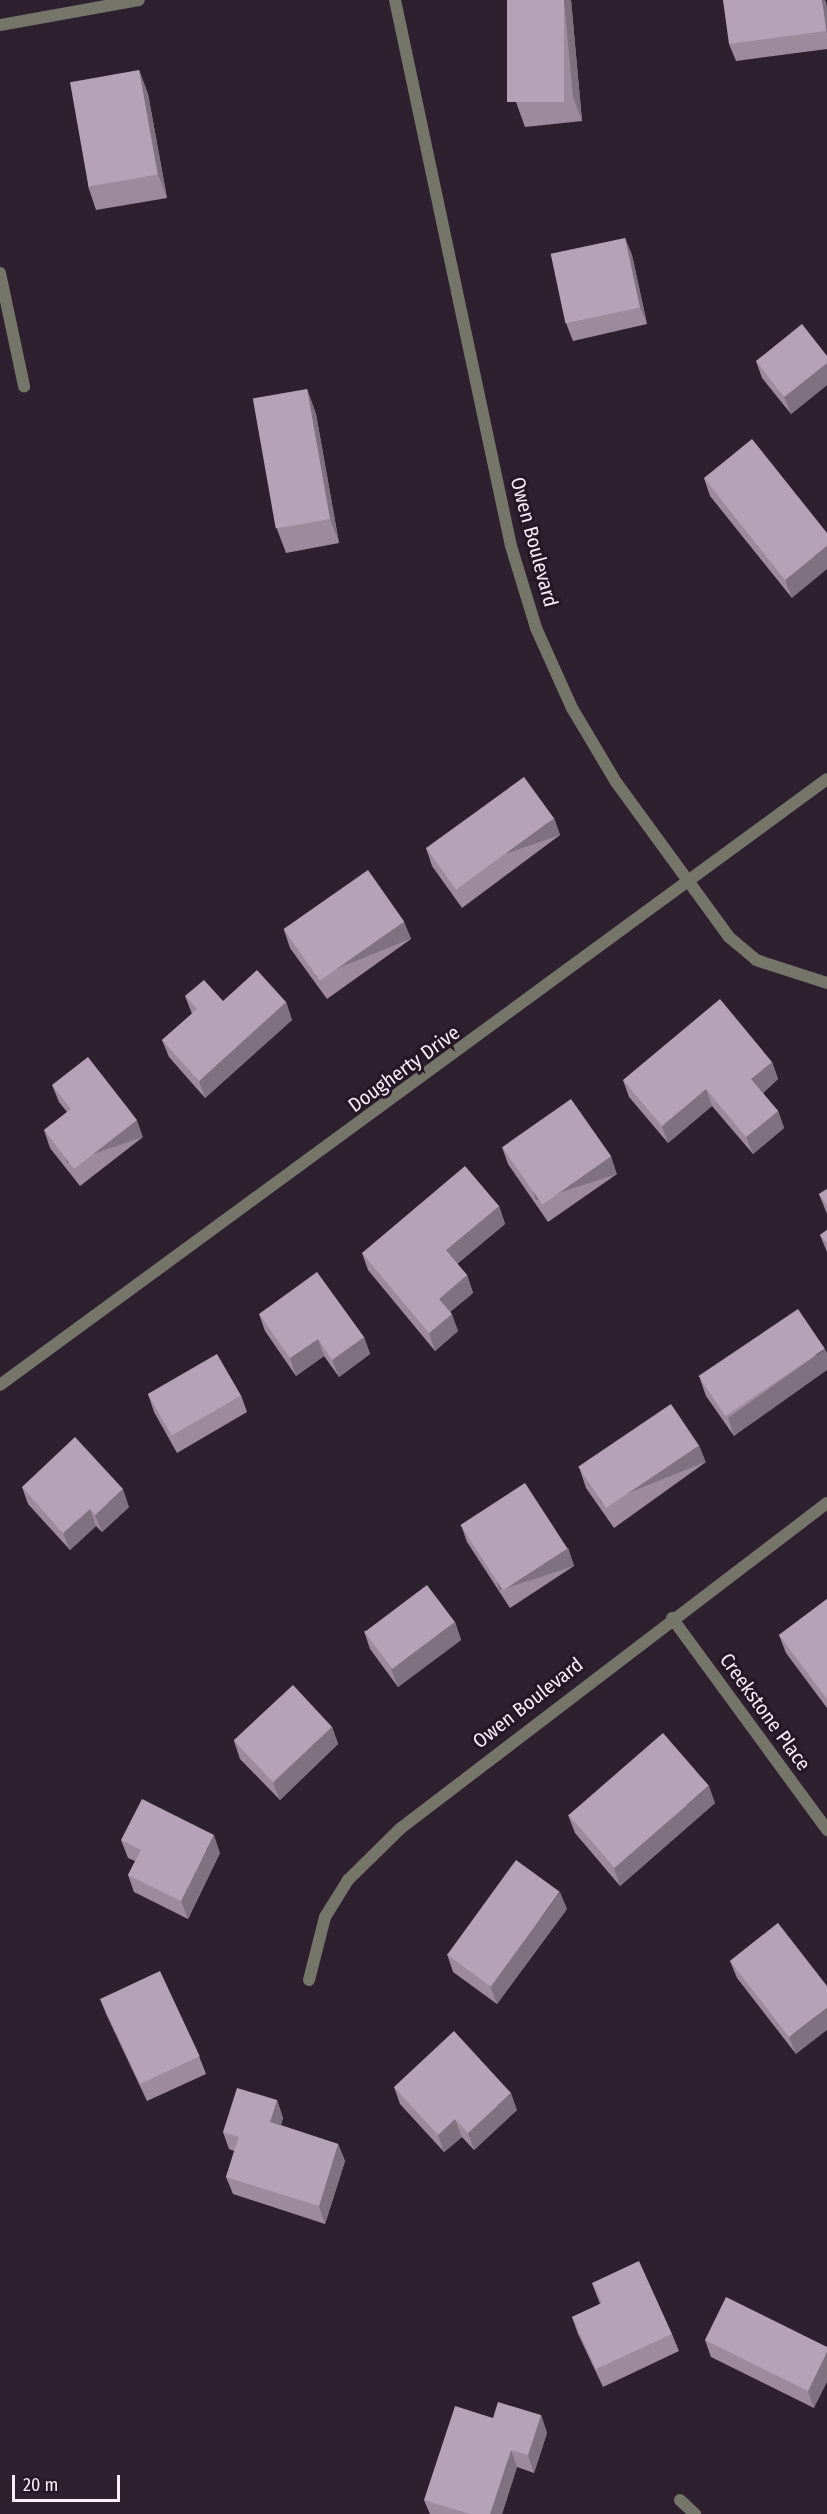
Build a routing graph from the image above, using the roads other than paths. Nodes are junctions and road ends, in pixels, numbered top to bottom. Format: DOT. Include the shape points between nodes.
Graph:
graph roads {
  1 [pos="139,0"];
  2 [pos="395,0"];
  3 [pos="0,25"];
  4 [pos="0,273"];
  5 [pos="24,386"];
  6 [pos="827,779"];
  7 [pos="688,881"];
  8 [pos="827,983"];
  9 [pos="0,1385"];
  10 [pos="827,1503"];
  11 [pos="672,1618"];
  12 [pos="827,1830"];
  13 [pos="309,1980"];
  14 [pos="680,2500"];
  15 [pos="695,2514"];
  1 -- 3 [label="street"];
  2 -- 7 [label="street, Owen Boulevard" via="511,546 536,628 572,708 616,782"];
  4 -- 5 [label="street"];
  6 -- 7 [label="street, Dougherty Drive"];
  7 -- 8 [label="street, Owen Boulevard" via="741,949 789,973"];
  7 -- 9 [label="street, Dougherty Drive"];
  10 -- 11 [label="street, Owen Boulevard"];
  11 -- 12 [label="street, Creekstone Place"];
  11 -- 13 [label="street, Owen Boulevard" via="401,1828 348,1880 317,1937"];
  14 -- 15 [label="street"];
}
